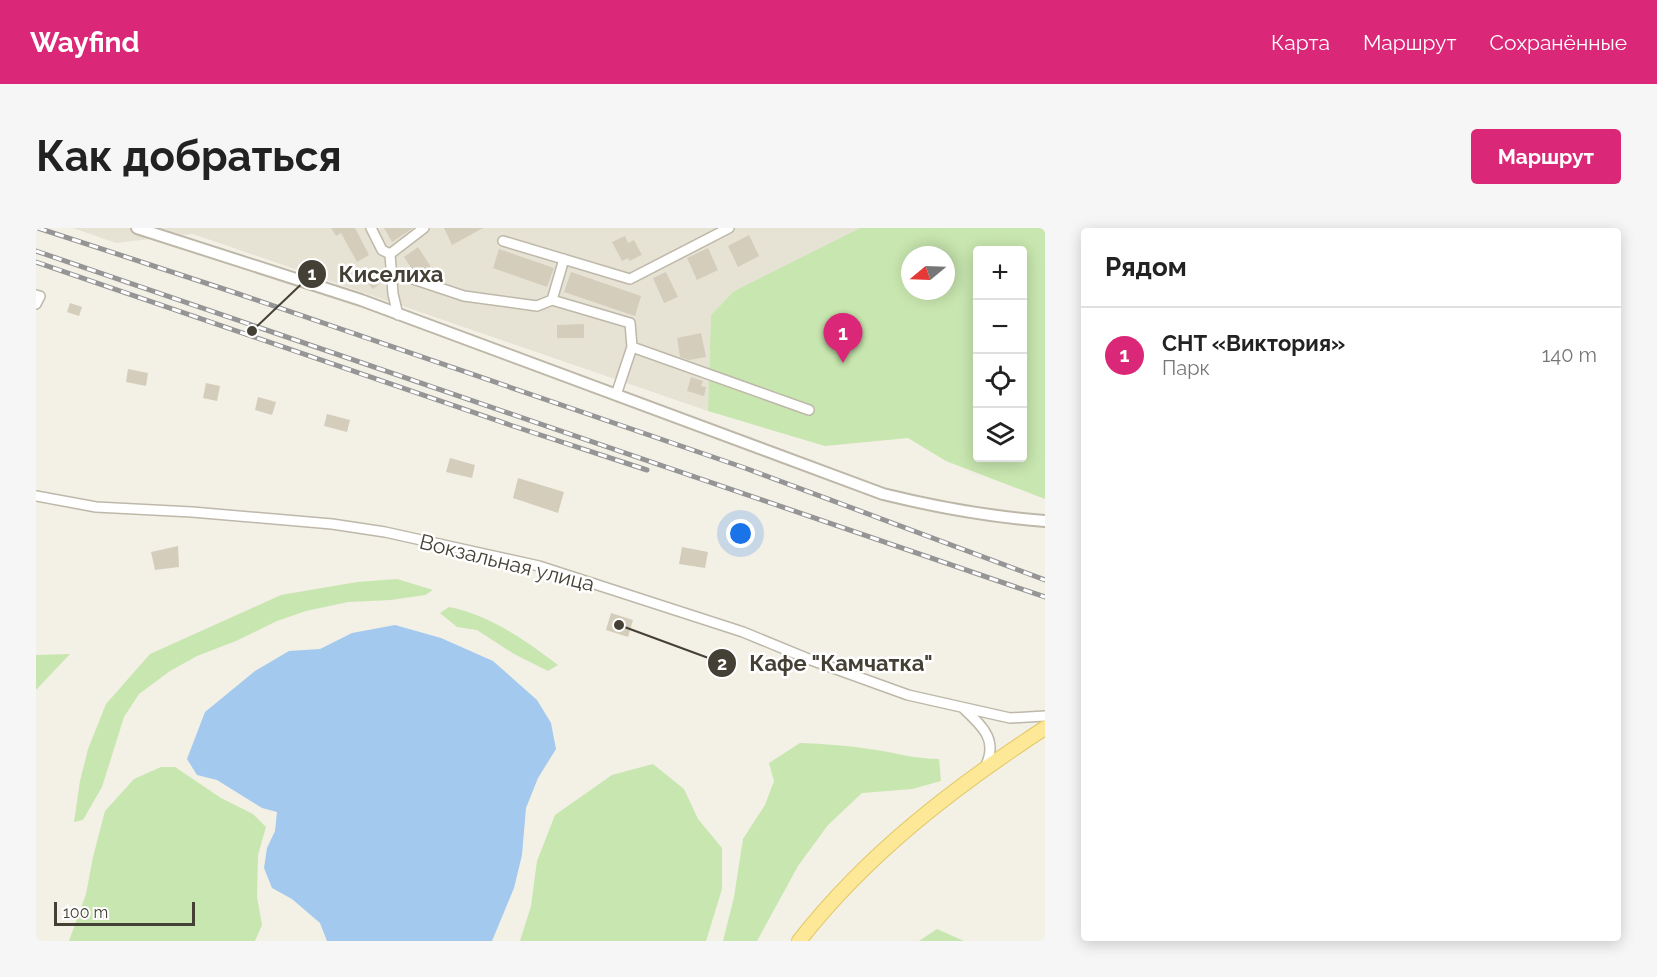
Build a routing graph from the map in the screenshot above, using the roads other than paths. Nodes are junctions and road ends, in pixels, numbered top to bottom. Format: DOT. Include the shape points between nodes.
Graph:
graph roads {
  1 [pos="137,228"];
  2 [pos="371,228"];
  3 [pos="424,228"];
  4 [pos="729,228"];
  5 [pos="503,241"];
  6 [pos="390,254"];
  7 [pos="564,259"];
  8 [pos="392,272"];
  9 [pos="36,295"];
  10 [pos="552,300"];
  11 [pos="36,304"];
  12 [pos="398,315"];
  13 [pos="632,347"];
  14 [pos="616,395"];
  15 [pos="809,410"];
  16 [pos="36,496"];
  17 [pos="1045,521"];
  18 [pos="961,706"];
  19 [pos="1045,716"];
  20 [pos="1045,728"];
  21 [pos="984,770"];
  22 [pos="799,941"];
  1 -- 12 [label="street"];
  2 -- 6 [label="street" via="382,249"];
  3 -- 6 [label="street"];
  4 -- 7 [label="street" via="630,279"];
  5 -- 7 [label="street"];
  6 -- 8 [label="street"];
  7 -- 10 [label="street"];
  8 -- 10 [label="street" via="464,296 537,306"];
  8 -- 12 [label="street"];
  9 -- 11 [label="street" via="40,296"];
  10 -- 13 [label="street" via="630,323"];
  12 -- 14 [label="street"];
  13 -- 14 [label="street"];
  13 -- 15 [label="street"];
  14 -- 17 [label="street" via="884,494"];
  16 -- 18 [label="street, Вокзальная улица" via="96,507 332,524 529,564 743,632 888,688"];
  18 -- 19 [label="street, Вокзальная улица" via="1010,718"];
  18 -- 21 [label="street" via="987,734 990,757"];
  20 -- 21 [label="main road"];
  21 -- 22 [label="main road" via="917,819 879,853 844,887"];
}
